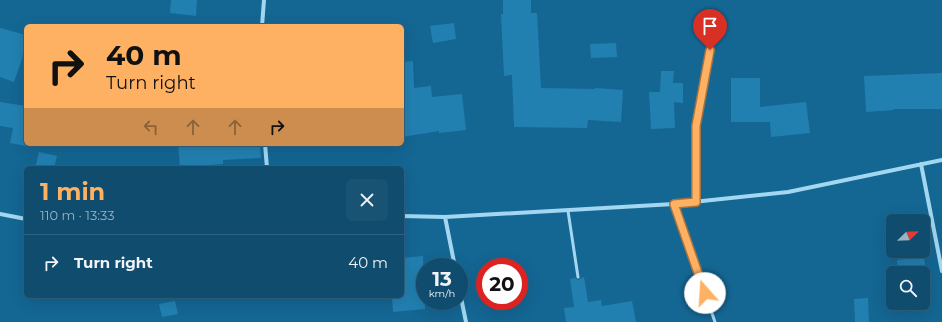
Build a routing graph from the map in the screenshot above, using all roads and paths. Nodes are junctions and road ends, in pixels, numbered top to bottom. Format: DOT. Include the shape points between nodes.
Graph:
graph roads {
  1 [pos="264,0"];
  2 [pos="262,24"];
  3 [pos="713,34"];
  4 [pos="265,146"];
  5 [pos="942,160"];
  6 [pos="921,164"];
  7 [pos="267,166"];
  8 [pos="696,202"];
  9 [pos="674,204"];
  10 [pos="568,211"];
  11 [pos="0,214"];
  12 [pos="404,216"];
  13 [pos="445,217"];
  14 [pos="24,219"];
  15 [pos="453,258"];
  16 [pos="942,271"];
  17 [pos="578,277"];
  18 [pos="464,310"];
  19 [pos="466,322"];
  20 [pos="715,322"];
  1 -- 2 [label="street"];
  3 -- 8 [label="street" via="696,126"];
  4 -- 7 [label="street"];
  5 -- 6 [label="street"];
  6 -- 8 [label="street" via="788,192"];
  6 -- 16 [label="street"];
  8 -- 9 [label="street"];
  9 -- 10 [label="street"];
  9 -- 20 [label="lane"];
  10 -- 13 [label="street"];
  10 -- 17 [label="lane"];
  11 -- 14 [label="street"];
  12 -- 13 [label="street"];
  13 -- 15 [label="street"];
  18 -- 19 [label="street"];
}
